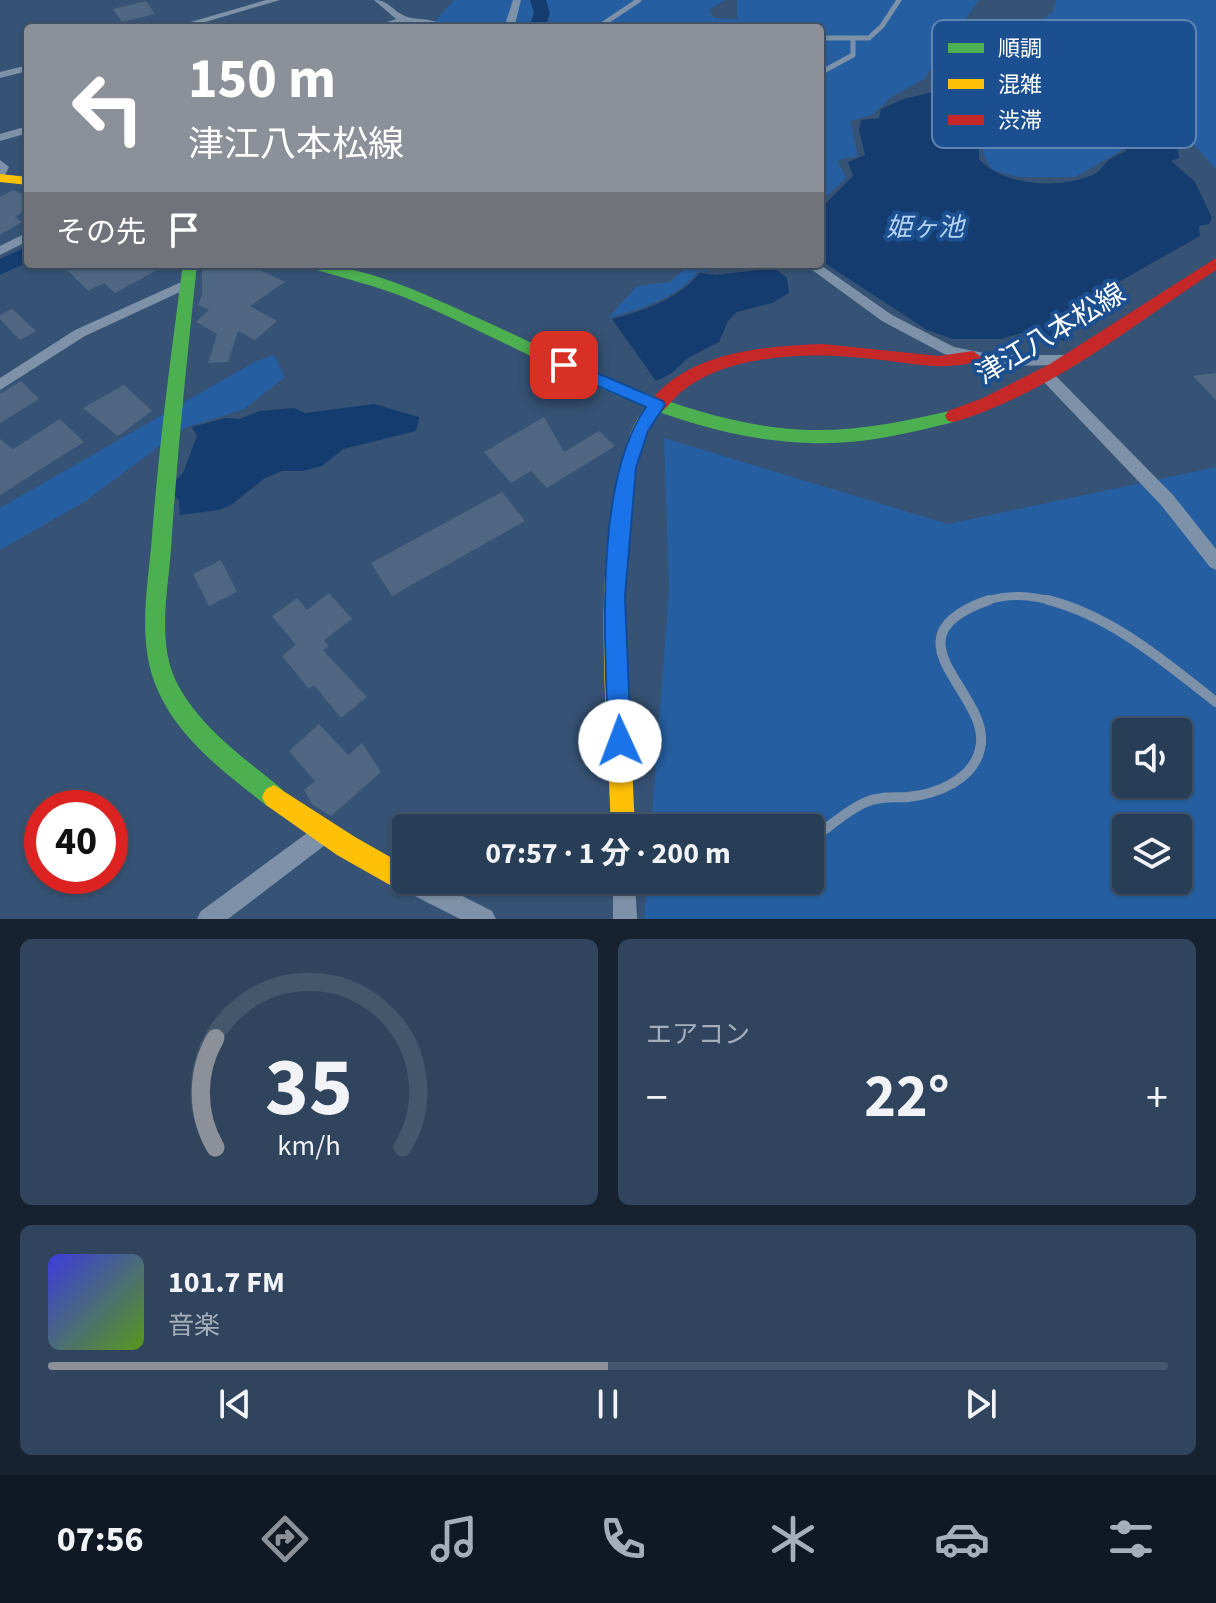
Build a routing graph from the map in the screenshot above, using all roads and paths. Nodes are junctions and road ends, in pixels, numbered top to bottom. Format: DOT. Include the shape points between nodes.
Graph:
graph roads {
  1 [pos="276,0"];
  2 [pos="378,0"];
  3 [pos="517,0"];
  4 [pos="639,0"];
  5 [pos="899,0"];
  6 [pos="402,19"];
  7 [pos="189,24"];
  8 [pos="386,24"];
  9 [pos="434,24"];
  10 [pos="510,24"];
  11 [pos="603,24"];
  12 [pos="824,38"];
  13 [pos="853,41"];
  14 [pos="24,69"];
  15 [pos="824,71"];
  16 [pos="0,75"];
  17 [pos="24,130"];
  18 [pos="0,138"];
  19 [pos="0,163"];
  20 [pos="0,177"];
  21 [pos="24,180"];
  22 [pos="24,238"];
  23 [pos="0,251"];
  24 [pos="1216,263"];
  25 [pos="325,268"];
  26 [pos="816,268"];
  27 [pos="189,274"];
  28 [pos="973,357"];
  29 [pos="1065,360"];
  30 [pos="1045,374"];
  31 [pos="0,385"];
  32 [pos="657,405"];
  33 [pos="1216,562"];
  34 [pos="1216,702"];
  35 [pos="622,814"];
  36 [pos="824,829"];
  37 [pos="325,831"];
  38 [pos="392,872"];
  39 [pos="434,894"];
  40 [pos="624,894"];
  41 [pos="209,919"];
  42 [pos="484,919"];
  43 [pos="625,919"];
  1 -- 7 [label="street"];
  2 -- 6 [label="street"];
  3 -- 10 [label="street"];
  4 -- 11 [label="lane"];
  5 -- 13 [label="lane" via="877,36"];
  6 -- 8 [label="street"];
  6 -- 9 [label="street"];
  12 -- 13 [label="lane"];
  13 -- 15 [label="lane" via="853,55"];
  14 -- 16 [label="street"];
  17 -- 18 [label="street"];
  19 -- 20 [label="street"];
  20 -- 21 [label="street"];
  22 -- 23 [label="street"];
  24 -- 29 [label="street, 津江八本松線"];
  25 -- 32 [label="street, 津江八本松線" via="414,296"];
  26 -- 28 [label="street" via="932,345"];
  27 -- 31 [label="street" via="80,333"];
  27 -- 37 [label="street" via="165,480 155,637 159,663 169,691 195,726 235,766"];
  28 -- 29 [label="street"];
  28 -- 32 [label="street" via="955,363 845,350 759,354 693,374"];
  29 -- 30 [label="street, 津江八本松線"];
  30 -- 32 [label="street, 津江八本松線" via="965,413 865,436 775,433"];
  30 -- 33 [label="street" via="1167,500"];
  32 -- 35 [label="street" via="640,429 627,468 614,596"];
  34 -- 36 [label="lane" via="1139,641 1088,613 1013,595 975,603 949,620 942,653 977,717 982,744 971,769 950,785 866,801"];
  37 -- 38 [label="street"];
  37 -- 41 [label="street"];
  39 -- 42 [label="street"];
  40 -- 43 [label="street"];
}
